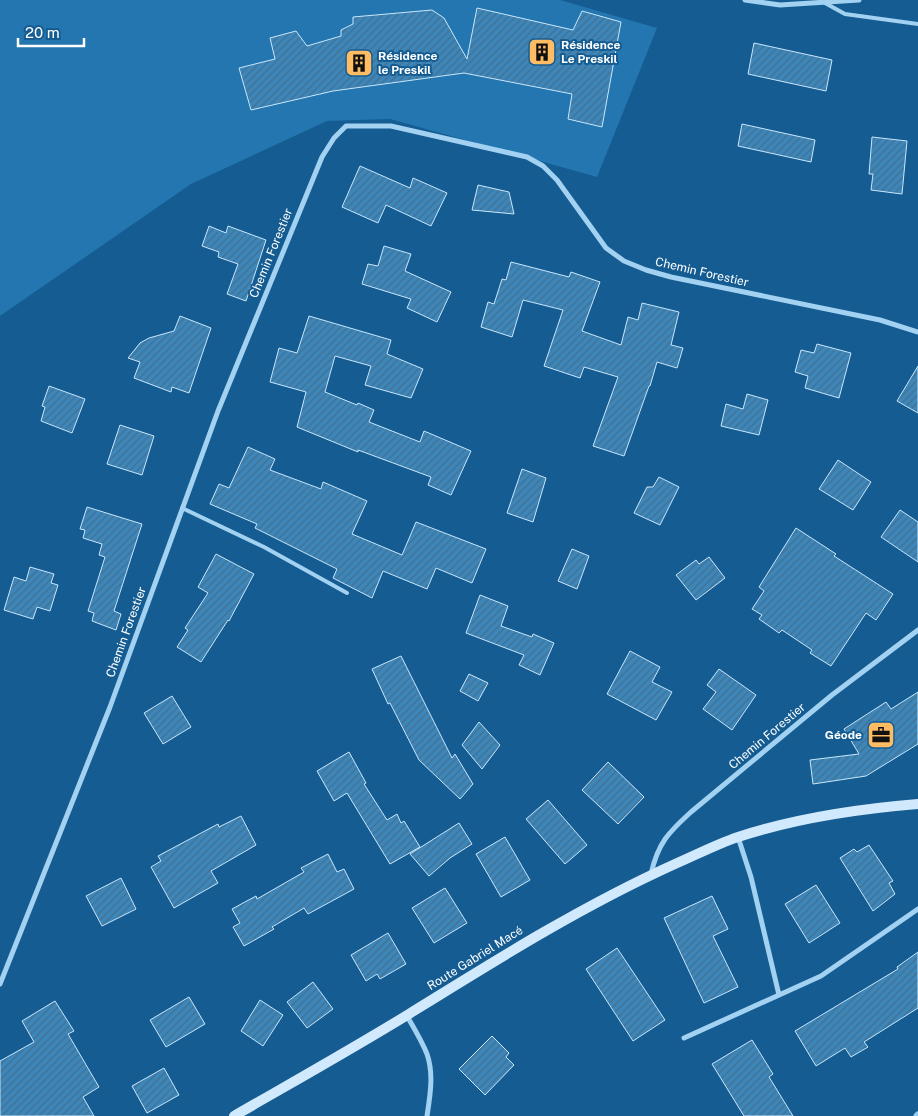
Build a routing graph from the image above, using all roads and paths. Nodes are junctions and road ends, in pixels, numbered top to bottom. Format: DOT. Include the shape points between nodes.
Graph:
graph roads {
  1 [pos="744,0"];
  2 [pos="859,0"];
  3 [pos="825,3"];
  4 [pos="918,24"];
  5 [pos="918,332"];
  6 [pos="182,508"];
  7 [pos="346,593"];
  8 [pos="918,630"];
  9 [pos="918,804"];
  10 [pos="738,837"];
  11 [pos="651,875"];
  12 [pos="918,909"];
  13 [pos="0,984"];
  14 [pos="779,995"];
  15 [pos="407,1015"];
  16 [pos="684,1038"];
  17 [pos="234,1116"];
  18 [pos="426,1116"];
  1 -- 3 [label="street" via="780,6"];
  2 -- 3 [label="street"];
  3 -- 4 [label="lane" via="845,14"];
  5 -- 6 [label="street, Chemin Forestier" via="880,320 671,278 646,270 624,261 606,248 557,180 543,166 527,158 391,126 346,126 322,157 242,350"];
  6 -- 7 [label="lane" via="264,546"];
  6 -- 13 [label="street, Chemin Forestier" via="110,706"];
  8 -- 11 [label="street, Chemin Forestier" via="832,695 691,812 659,846"];
  9 -- 10 [label="main road, Route Gabriel Macé" via="826,815"];
  10 -- 11 [label="main road, Route Gabriel Macé"];
  10 -- 14 [label="street" via="752,877"];
  11 -- 15 [label="main road, Route Gabriel Macé" via="514,948"];
  12 -- 14 [label="street" via="821,976"];
  14 -- 16 [label="street"];
  15 -- 17 [label="main road, Route Gabriel Macé"];
  15 -- 18 [label="street" via="431,1070"];
}
